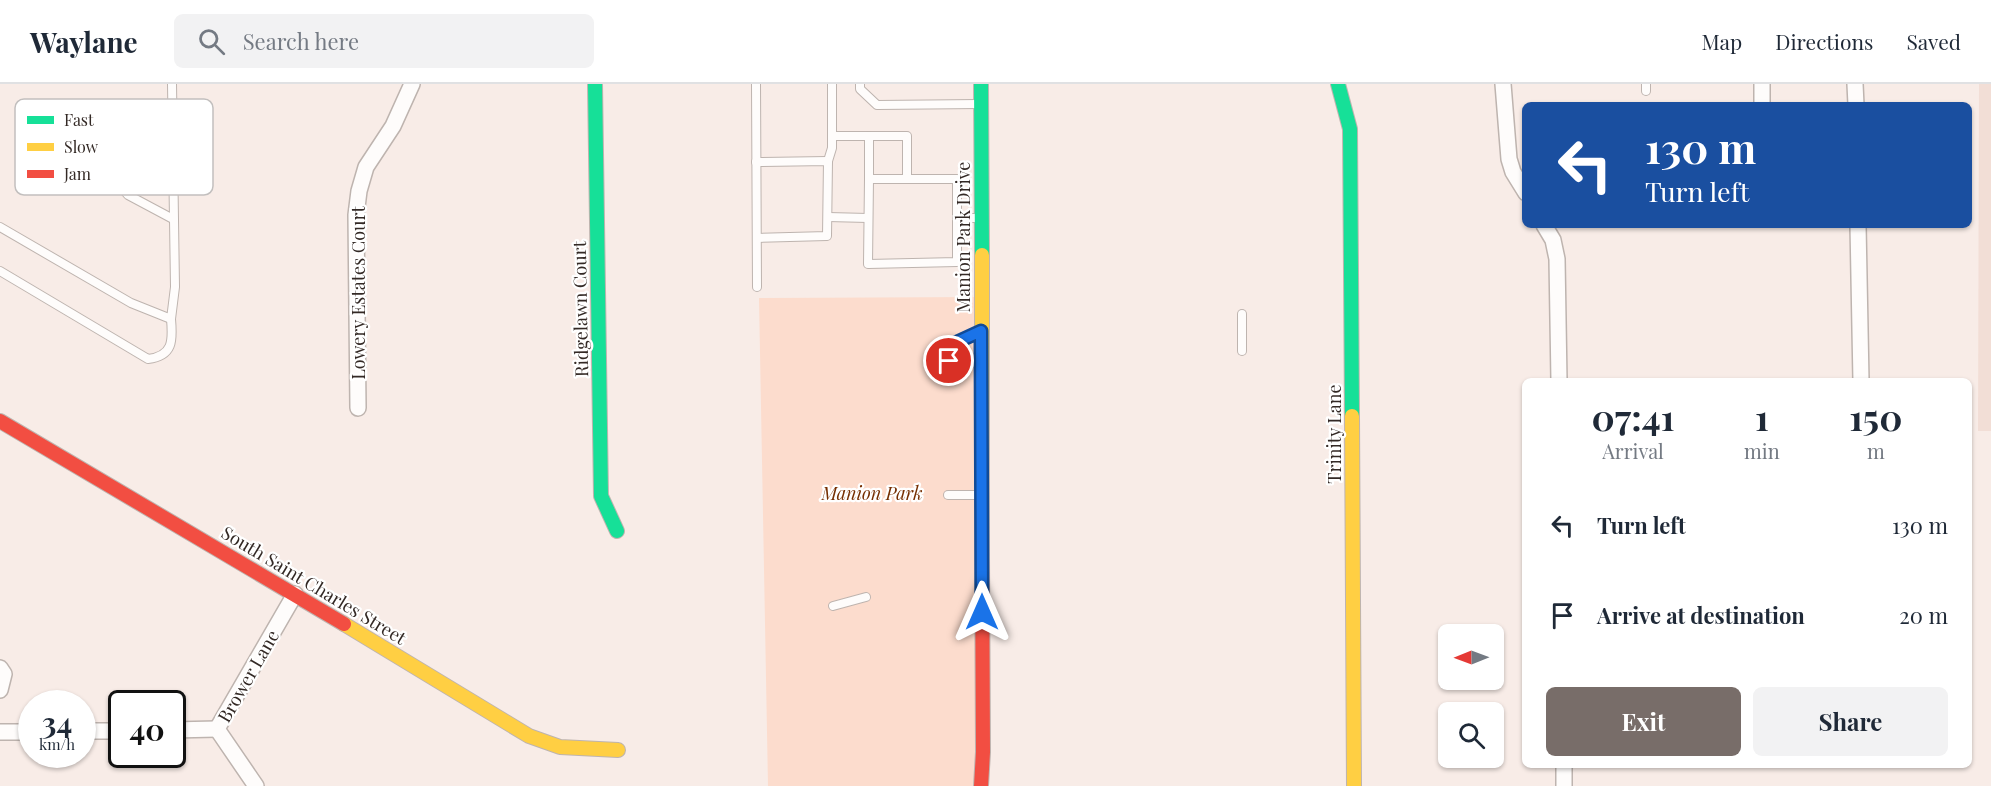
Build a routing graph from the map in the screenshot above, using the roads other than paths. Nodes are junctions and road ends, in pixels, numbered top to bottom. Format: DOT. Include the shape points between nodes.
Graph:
graph roads {
  1 [pos="172,84"];
  2 [pos="412,84"];
  3 [pos="595,84"];
  4 [pos="756,84"];
  5 [pos="832,84"];
  6 [pos="860,84"];
  7 [pos="981,84"];
  8 [pos="1338,84"];
  9 [pos="1503,84"];
  10 [pos="1762,84"];
  11 [pos="1855,84"];
  12 [pos="172,99"];
  13 [pos="1762,102"];
  14 [pos="1856,102"];
  15 [pos="981,104"];
  16 [pos="832,136"];
  17 [pos="869,136"];
  18 [pos="828,161"];
  19 [pos="756,162"];
  20 [pos="869,179"];
  21 [pos="907,179"];
  22 [pos="1522,187"];
  23 [pos="128,195"];
  24 [pos="173,195"];
  25 [pos="828,217"];
  26 [pos="868,218"];
  27 [pos="957,218"];
  28 [pos="981,218"];
  29 [pos="173,219"];
  30 [pos="0,227"];
  31 [pos="1546,228"];
  32 [pos="1858,228"];
  33 [pos="757,238"];
  34 [pos="0,271"];
  35 [pos="758,287"];
  36 [pos="1242,314"];
  37 [pos="171,319"];
  38 [pos="981,331"];
  39 [pos="1242,351"];
  40 [pos="949,361"];
  41 [pos="1559,378"];
  42 [pos="1861,378"];
  43 [pos="358,408"];
  44 [pos="0,421"];
  45 [pos="948,495"];
  46 [pos="982,495"];
  47 [pos="617,531"];
  48 [pos="295,594"];
  49 [pos="866,597"];
  50 [pos="833,606"];
  51 [pos="0,668"];
  52 [pos="0,690"];
  53 [pos="217,729"];
  54 [pos="186,730"];
  55 [pos="0,732"];
  56 [pos="18,732"];
  57 [pos="618,750"];
  58 [pos="1564,768"];
  59 [pos="256,786"];
  60 [pos="981,786"];
  61 [pos="1354,786"];
  62 [pos="1564,786"];
  1 -- 12 [label="lane"];
  2 -- 43 [label="street, Lowery Estates Court" via="393,126 366,167 359,191"];
  3 -- 47 [label="street, Ridgelawn Court" via="601,496"];
  4 -- 19 [label="lane"];
  5 -- 16 [label="lane"];
  6 -- 15 [label="lane" via="860,89 877,105"];
  7 -- 15 [label="street, Manion Park Drive"];
  8 -- 61 [label="street, Trinity Lane" via="1350,129"];
  9 -- 22 [label="street" via="1509,159"];
  10 -- 13 [label="street"];
  11 -- 14 [label="street"];
  15 -- 28 [label="street, Manion Park Drive"];
  16 -- 17 [label="lane"];
  16 -- 18 [label="lane"];
  17 -- 20 [label="lane"];
  17 -- 21 [label="lane" via="907,136"];
  18 -- 19 [label="lane"];
  18 -- 25 [label="lane"];
  19 -- 33 [label="lane"];
  20 -- 21 [label="lane"];
  20 -- 26 [label="lane"];
  21 -- 27 [label="lane" via="957,179"];
  23 -- 29 [label="lane"];
  24 -- 29 [label="lane"];
  25 -- 26 [label="lane"];
  25 -- 33 [label="lane" via="828,237"];
  26 -- 27 [label="lane" via="868,264 957,262"];
  27 -- 28 [label="lane"];
  28 -- 38 [label="street, Manion Park Drive"];
  29 -- 37 [label="lane" via="175,287"];
  30 -- 37 [label="lane" via="130,303"];
  31 -- 41 [label="street" via="1557,258"];
  32 -- 42 [label="street"];
  33 -- 35 [label="lane"];
  34 -- 37 [label="lane" via="148,358 160,357 169,349"];
  36 -- 39 [label="lane"];
  38 -- 40 [label="lane" via="955,343"];
  38 -- 46 [label="street, Manion Park Drive"];
  44 -- 48 [label="street, South Saint Charles Street"];
  45 -- 46 [label="lane"];
  46 -- 60 [label="street, Manion Park Drive"];
  48 -- 53 [label="street, Brower Lane"];
  48 -- 57 [label="street, South Saint Charles Street" via="529,736 564,748"];
  49 -- 50 [label="lane"];
  51 -- 52 [label="street" via="4,674"];
  53 -- 54 [label="street"];
  53 -- 59 [label="street, Brower Lane"];
  55 -- 56 [label="street"];
  58 -- 62 [label="street"];
}
